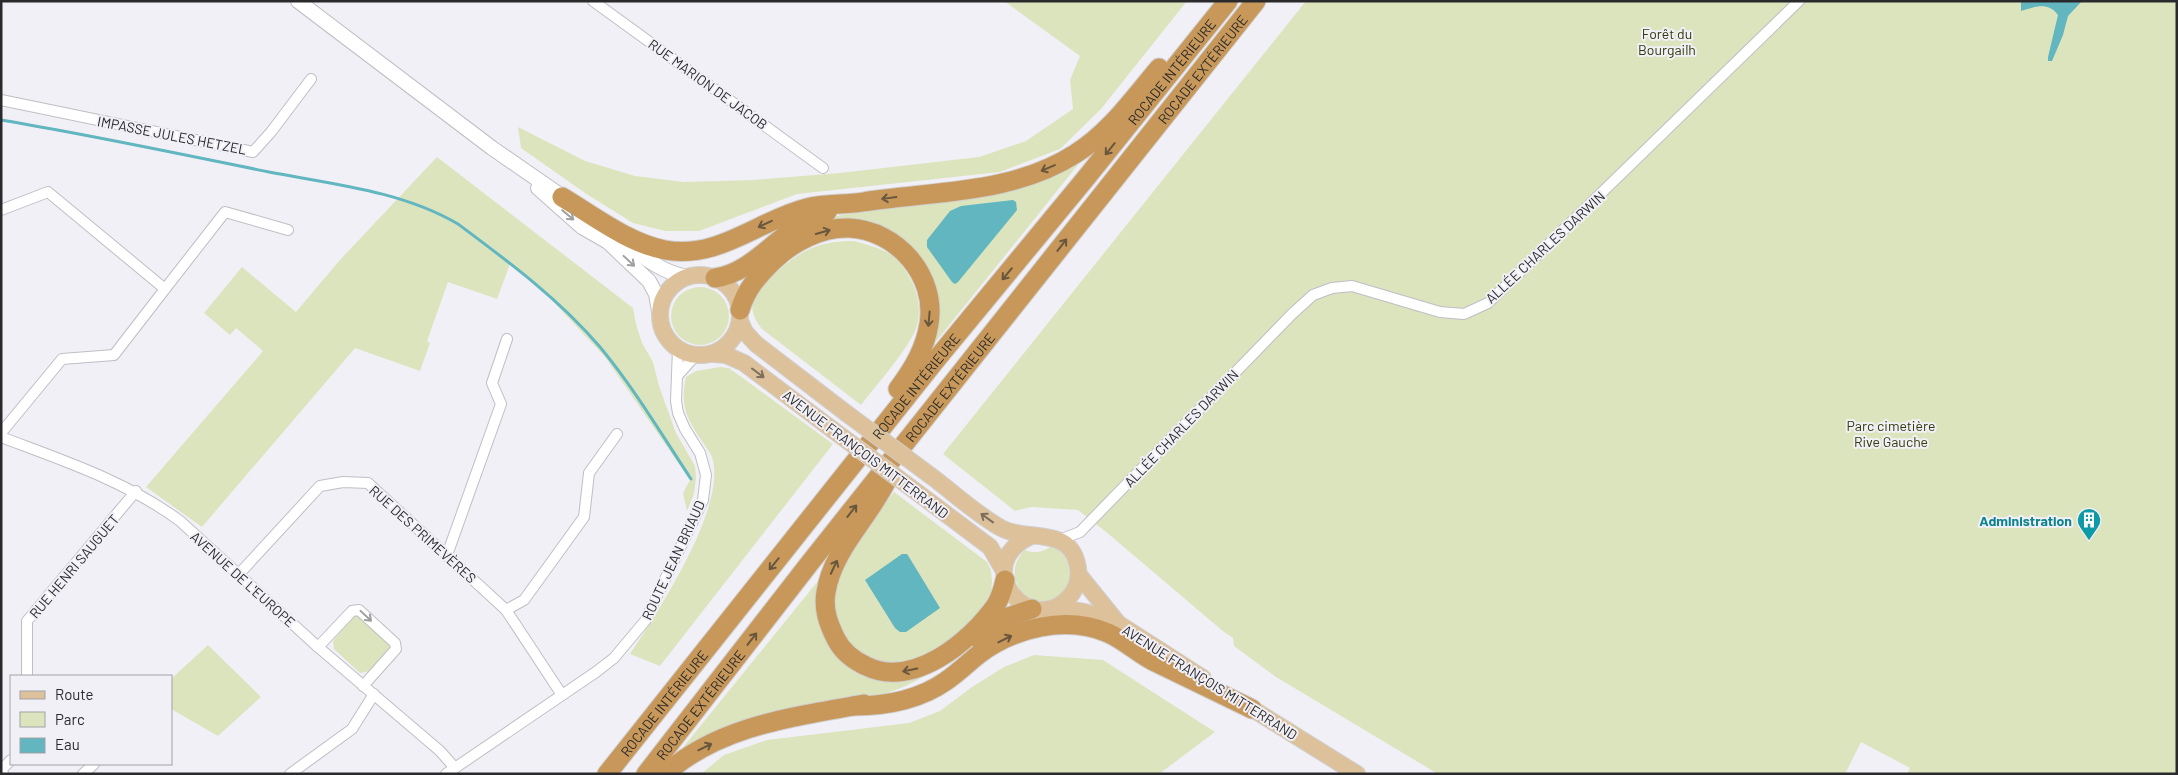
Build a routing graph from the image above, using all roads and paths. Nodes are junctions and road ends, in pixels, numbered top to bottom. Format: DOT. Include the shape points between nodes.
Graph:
graph roads {
  1 [pos="298,1"];
  2 [pos="593,1"];
  3 [pos="1218,1"];
  4 [pos="1228,1"];
  5 [pos="1256,1"];
  6 [pos="1799,1"];
  7 [pos="311,79"];
  8 [pos="1,100"];
  9 [pos="492,148"];
  10 [pos="823,168"];
  11 [pos="562,197"];
  12 [pos="845,205"];
  13 [pos="1,210"];
  14 [pos="288,230"];
  15 [pos="687,277"];
  16 [pos="715,278"];
  17 [pos="165,289"];
  18 [pos="659,311"];
  19 [pos="740,316"];
  20 [pos="507,338"];
  21 [pos="678,349"];
  22 [pos="714,354"];
  23 [pos="695,356"];
  24 [pos="678,375"];
  25 [pos="1,433"];
  26 [pos="617,434"];
  27 [pos="1,437"];
  28 [pos="901,448"];
  29 [pos="136,491"];
  30 [pos="1080,532"];
  31 [pos="1032,536"];
  32 [pos="1059,540"];
  33 [pos="788,546"];
  34 [pos="1074,554"];
  35 [pos="447,555"];
  36 [pos="239,574"];
  37 [pos="1079,575"];
  38 [pos="1004,576"];
  39 [pos="1056,607"];
  40 [pos="1032,608"];
  41 [pos="506,610"];
  42 [pos="1119,624"];
  43 [pos="318,647"];
  44 [pos="27,675"];
  45 [pos="363,686"];
  46 [pos="374,694"];
  47 [pos="562,695"];
  48 [pos="853,706"];
  49 [pos="1252,709"];
  50 [pos="10,761"];
  51 [pos="93,765"];
  52 [pos="450,771"];
  53 [pos="3,774"];
  54 [pos="83,774"];
  55 [pos="290,774"];
  56 [pos="607,774"];
  57 [pos="646,774"];
  58 [pos="665,774"];
  59 [pos="1357,774"];
  1 -- 9 [label="main road, AVENUE FRANÇOIS MITTERRAND"];
  2 -- 10 [label="street, RUE MARION DE JACOB"];
  3 -- 12 [label="highway, one-way" via="1212,4 1112,124 1075,154 1042,171 992,185"];
  4 -- 33 [label="highway, ROCADE INTÉRIEURE, one-way"];
  28 -- 5 [label="highway, ROCADE EXTÉRIEURE, one-way"];
  6 -- 30 [label="street, ALLÉE CHARLES DARWIN" via="1488,303 1464,314 1440,312 1352,286 1332,288 1313,295"];
  7 -- 8 [label="street, IMPASSE JULES HETZEL" via="252,152"];
  9 -- 11 [label="main road, AVENUE FRANÇOIS MITTERRAND"];
  9 -- 18 [label="main road, AVENUE FRANÇOIS MITTERRAND, one-way" via="582,227 608,242 632,264 649,281 656,294"];
  12 -- 11 [label="highway, one-way" via="818,205 798,210 722,244 692,252 639,243"];
  11 -- 15 [label="main road, AVENUE FRANÇOIS MITTERRAND" via="660,268"];
  12 -- 16 [label="highway" via="805,222 741,268"];
  13 -- 17 [label="street" via="48,192"];
  14 -- 17 [label="street" via="225,212"];
  15 -- 16 [label="main road, AVENUE FRANÇOIS MITTERRAND"];
  15 -- 18 [label="main road" via="668,290"];
  16 -- 19 [label="main road, AVENUE FRANÇOIS MITTERRAND" via="732,290"];
  17 -- 25 [label="street" via="114,355 62,359"];
  18 -- 21 [label="main road, AVENUE FRANÇOIS MITTERRAND" via="660,325"];
  19 -- 22 [label="main road" via="732,341"];
  31 -- 19 [label="main road, AVENUE FRANÇOIS MITTERRAND, one-way, bridge" via="1002,528 846,413 756,344 745,332"];
  19 -- 33 [label="highway, one-way" via="744,297 752,282 791,246 824,231 848,228 874,233 902,250 915,264 928,291 930,323 919,357"];
  20 -- 35 [label="street" via="492,383 501,404"];
  21 -- 23 [label="main road, AVENUE FRANÇOIS MITTERRAND"];
  21 -- 24 [label="street, ROUTE JEAN BRIAUD"];
  22 -- 23 [label="main road, AVENUE FRANÇOIS MITTERRAND"];
  22 -- 38 [label="main road, AVENUE FRANÇOIS MITTERRAND, one-way, bridge" via="744,363 990,547"];
  23 -- 24 [label="street"];
  24 -- 47 [label="street, ROUTE JEAN BRIAUD" via="675,389 678,413 700,453 706,475 703,500 645,621 614,658"];
  26 -- 41 [label="street" via="589,473 584,517 524,600"];
  27 -- 29 [label="street, AVENUE DE L'EUROPE"];
  38 -- 28 [label="highway, one-way" via="996,605 961,641 931,663 908,671 872,670 846,653 830,627 825,609 828,579 849,540 879,498"];
  57 -- 28 [label="highway, ROCADE EXTÉRIEURE, one-way"];
  29 -- 36 [label="street, AVENUE DE L'EUROPE" via="180,521"];
  29 -- 44 [label="street, RUE HENRI SAUGUET" via="27,621"];
  30 -- 32 [label="street, ALLÉE CHARLES DARWIN"];
  30 -- 34 [label="street, ALLÉE CHARLES DARWIN"];
  31 -- 32 [label="main road, AVENUE FRANÇOIS MITTERRAND" via="1044,535"];
  31 -- 38 [label="main road" via="1012,549 1006,559"];
  32 -- 34 [label="main road"];
  33 -- 56 [label="highway, ROCADE INTÉRIEURE, one-way"];
  34 -- 37 [label="main road"];
  35 -- 36 [label="street, RUE DES PRIMEVÈRES" via="368,483 343,482 320,486"];
  35 -- 41 [label="street, RUE DES PRIMEVÈRES"];
  36 -- 43 [label="street, AVENUE DE L'EUROPE"];
  37 -- 39 [label="main road" via="1072,594"];
  37 -- 42 [label="main road"];
  38 -- 40 [label="main road, AVENUE FRANÇOIS MITTERRAND" via="1014,598"];
  39 -- 40 [label="main road, AVENUE FRANÇOIS MITTERRAND"];
  39 -- 42 [label="main road, AVENUE FRANÇOIS MITTERRAND" via="1085,612"];
  40 -- 48 [label="highway" via="996,624 926,684 898,696"];
  41 -- 47 [label="street, RUE DES PRIMEVÈRES"];
  42 -- 49 [label="main road, AVENUE FRANÇOIS MITTERRAND"];
  43 -- 45 [label="street, AVENUE DE L'EUROPE"];
  43 -- 45 [label="street, one-way" via="352,611 359,610 395,643 396,649"];
  45 -- 46 [label="street, AVENUE DE L'EUROPE"];
  46 -- 52 [label="street, AVENUE DE L'EUROPE" via="440,752"];
  46 -- 55 [label="street" via="352,729"];
  47 -- 52 [label="street, ROUTE JEAN BRIAUD"];
  48 -- 49 [label="highway, one-way" via="901,702 931,691 1008,637 1037,628 1078,626 1108,633 1151,660"];
  58 -- 48 [label="highway, one-way" via="697,750 738,731 758,724"];
  49 -- 59 [label="main road, AVENUE FRANÇOIS MITTERRAND"];
  50 -- 53 [label="street" via="2,769"];
  51 -- 54 [label="street"];
}
